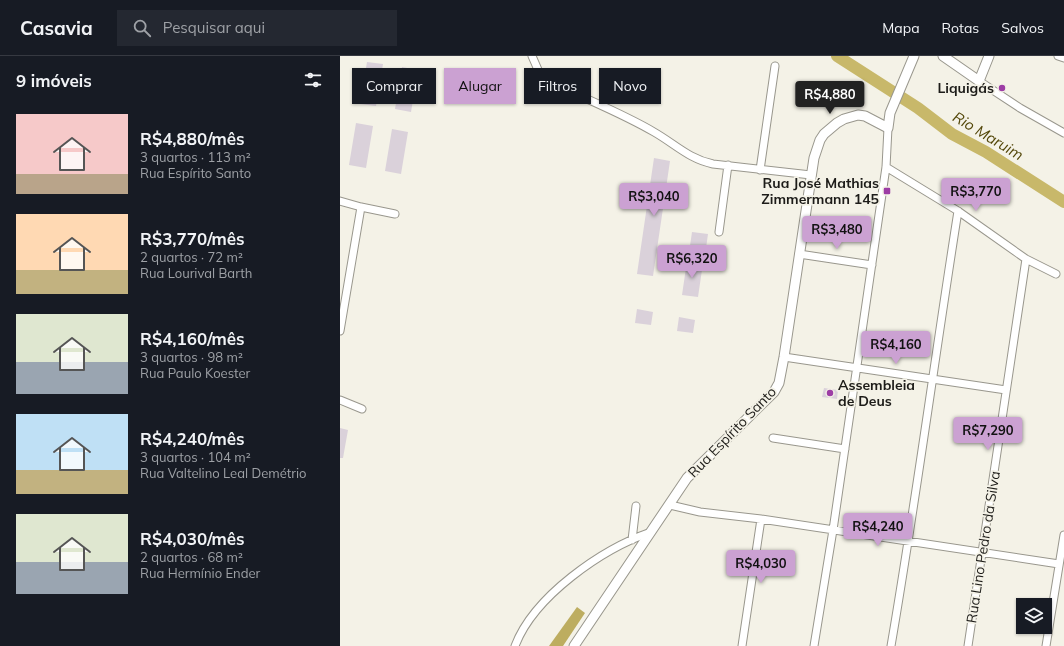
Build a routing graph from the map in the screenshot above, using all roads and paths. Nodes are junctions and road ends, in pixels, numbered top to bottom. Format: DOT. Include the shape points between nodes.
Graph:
graph roads {
  1 [pos="532,56"];
  2 [pos="914,56"];
  3 [pos="942,56"];
  4 [pos="989,56"];
  5 [pos="1058,56"];
  6 [pos="1064,58"];
  7 [pos="775,66"];
  8 [pos="979,81"];
  9 [pos="888,128"];
  10 [pos="1064,133"];
  11 [pos="728,165"];
  12 [pos="886,167"];
  13 [pos="760,170"];
  14 [pos="811,175"];
  15 [pos="340,200"];
  16 [pos="361,208"];
  17 [pos="958,211"];
  18 [pos="395,214"];
  19 [pos="719,232"];
  20 [pos="799,254"];
  21 [pos="1026,259"];
  22 [pos="872,265"];
  23 [pos="1056,274"];
  24 [pos="340,331"];
  25 [pos="784,357"];
  26 [pos="857,368"];
  27 [pos="931,379"];
  28 [pos="1006,390"];
  29 [pos="340,400"];
  30 [pos="362,408"];
  31 [pos="773,438"];
  32 [pos="845,449"];
  33 [pos="670,505"];
  34 [pos="636,506"];
  35 [pos="761,519"];
  36 [pos="834,530"];
  37 [pos="651,532"];
  38 [pos="1064,535"];
  39 [pos="632,540"];
  40 [pos="909,542"];
  41 [pos="982,553"];
  42 [pos="1059,564"];
  43 [pos="515,646"];
  44 [pos="574,646"];
  45 [pos="742,646"];
  46 [pos="814,646"];
  47 [pos="891,646"];
  48 [pos="968,646"];
  49 [pos="1046,646"];
  1 -- 11 [label="street" via="539,72 551,82 654,132 690,156 706,162"];
  2 -- 9 [label="street" via="890,113"];
  3 -- 8 [label="street"];
  4 -- 8 [label="street"];
  5 -- 6 [label="street"];
  7 -- 13 [label="street"];
  8 -- 10 [label="street"];
  9 -- 12 [label="street"];
  9 -- 14 [label="street, Rua Espírito Santo" via="858,115 837,123 820,140"];
  11 -- 13 [label="street"];
  11 -- 19 [label="street"];
  12 -- 17 [label="street"];
  12 -- 22 [label="street"];
  13 -- 14 [label="street"];
  14 -- 20 [label="street, Rua Espírito Santo"];
  15 -- 16 [label="street"];
  16 -- 18 [label="street"];
  16 -- 24 [label="street"];
  17 -- 21 [label="street"];
  17 -- 27 [label="street"];
  20 -- 22 [label="street"];
  20 -- 25 [label="street, Rua Espírito Santo"];
  21 -- 23 [label="street"];
  21 -- 28 [label="street, Rua Lino Pedro da Silva"];
  22 -- 26 [label="street"];
  25 -- 26 [label="street"];
  25 -- 33 [label="street, Rua Espírito Santo" via="779,383 774,392 691,473"];
  26 -- 27 [label="street"];
  26 -- 32 [label="street"];
  27 -- 28 [label="street"];
  27 -- 40 [label="street"];
  28 -- 41 [label="street, Rua Lino Pedro da Silva"];
  29 -- 30 [label="street"];
  31 -- 32 [label="street"];
  32 -- 36 [label="street"];
  33 -- 35 [label="street" via="700,512"];
  33 -- 37 [label="street, Rua Espírito Santo"];
  34 -- 39 [label="street"];
  35 -- 36 [label="street"];
  35 -- 45 [label="street"];
  36 -- 40 [label="street"];
  36 -- 46 [label="street"];
  37 -- 39 [label="street"];
  37 -- 44 [label="street, Rua Espírito Santo"];
  38 -- 42 [label="street"];
  39 -- 43 [label="street" via="563,583 527,622"];
  40 -- 41 [label="street"];
  40 -- 47 [label="street"];
  41 -- 42 [label="street"];
  41 -- 48 [label="street, Rua Lino Pedro da Silva"];
  42 -- 49 [label="street"];
}
